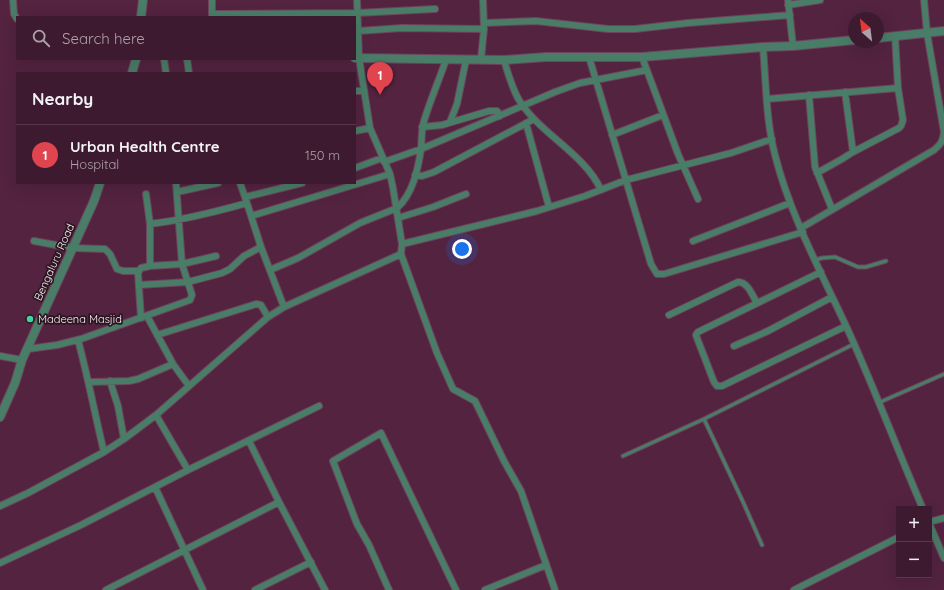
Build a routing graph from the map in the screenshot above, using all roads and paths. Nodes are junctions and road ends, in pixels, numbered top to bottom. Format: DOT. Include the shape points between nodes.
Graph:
graph roads {
  1 [pos="13,0"];
  2 [pos="143,0"];
  3 [pos="212,0"];
  4 [pos="357,0"];
  5 [pos="484,0"];
  6 [pos="820,0"];
  7 [pos="924,0"];
  8 [pos="788,2"];
  9 [pos="436,9"];
  10 [pos="358,13"];
  11 [pos="212,15"];
  12 [pos="299,15"];
  13 [pos="790,15"];
  14 [pos="141,16"];
  15 [pos="16,17"];
  16 [pos="484,26"];
  17 [pos="358,31"];
  18 [pos="944,31"];
  19 [pos="928,33"];
  20 [pos="895,36"];
  21 [pos="884,37"];
  22 [pos="848,41"];
  23 [pos="793,46"];
  24 [pos="763,47"];
  25 [pos="589,57"];
  26 [pos="642,57"];
  27 [pos="357,58"];
  28 [pos="481,59"];
  29 [pos="136,60"];
  30 [pos="164,60"];
  31 [pos="187,60"];
  32 [pos="446,60"];
  33 [pos="466,60"];
  34 [pos="504,60"];
  35 [pos="647,70"];
  36 [pos="132,72"];
  37 [pos="166,72"];
  38 [pos="189,72"];
  39 [pos="596,80"];
  40 [pos="898,88"];
  41 [pos="356,91"];
  42 [pos="364,91"];
  43 [pos="845,92"];
  44 [pos="809,95"];
  45 [pos="767,99"];
  46 [pos="523,106"];
  47 [pos="663,115"];
  48 [pos="500,116"];
  49 [pos="534,119"];
  50 [pos="450,122"];
  51 [pos="526,123"];
  52 [pos="422,127"];
  53 [pos="370,128"];
  54 [pos="356,131"];
  55 [pos="612,135"];
  56 [pos="772,139"];
  57 [pos="421,149"];
  58 [pos="853,152"];
  59 [pos="383,160"];
  60 [pos="683,166"];
  61 [pos="356,168"];
  62 [pos="817,173"];
  63 [pos="390,174"];
  64 [pos="415,175"];
  65 [pos="626,180"];
  66 [pos="100,184"];
  67 [pos="176,184"];
  68 [pos="213,184"];
  69 [pos="240,184"];
  70 [pos="299,184"];
  71 [pos="601,190"];
  72 [pos="177,192"];
  73 [pos="146,194"];
  74 [pos="466,194"];
  75 [pos="698,199"];
  76 [pos="246,200"];
  77 [pos="790,203"];
  78 [pos="549,207"];
  79 [pos="397,208"];
  80 [pos="832,209"];
  81 [pos="251,216"];
  82 [pos="398,218"];
  83 [pos="179,220"];
  84 [pos="150,224"];
  85 [pos="802,230"];
  86 [pos="34,241"];
  87 [pos="693,241"];
  88 [pos="402,244"];
  89 [pos="261,247"];
  90 [pos="72,248"];
  91 [pos="401,254"];
  92 [pos="216,256"];
  93 [pos="815,260"];
  94 [pos="886,261"];
  95 [pos="182,264"];
  96 [pos="150,266"];
  97 [pos="270,270"];
  98 [pos="139,271"];
  99 [pos="821,272"];
  100 [pos="188,282"];
  101 [pos="139,286"];
  102 [pos="832,297"];
  103 [pos="757,303"];
  104 [pos="284,307"];
  105 [pos="669,316"];
  106 [pos="144,317"];
  107 [pos="268,318"];
  108 [pos="846,326"];
  109 [pos="157,335"];
  110 [pos="78,340"];
  111 [pos="854,344"];
  112 [pos="734,346"];
  113 [pos="28,349"];
  114 [pos="0,356"];
  115 [pos="22,360"];
  116 [pos="173,364"];
  117 [pos="944,374"];
  118 [pos="110,381"];
  119 [pos="89,382"];
  120 [pos="189,386"];
  121 [pos="878,403"];
  122 [pos="319,406"];
  123 [pos="156,415"];
  124 [pos="0,417"];
  125 [pos="704,418"];
  126 [pos="124,439"];
  127 [pos="249,441"];
  128 [pos="104,452"];
  129 [pos="623,456"];
  130 [pos="188,470"];
  131 [pos="155,487"];
  132 [pos="279,502"];
  133 [pos="0,506"];
  134 [pos="922,506"];
  135 [pos="944,518"];
  136 [pos="932,522"];
  137 [pos="932,530"];
  138 [pos="896,539"];
  139 [pos="762,546"];
  140 [pos="185,550"];
  141 [pos="944,558"];
  142 [pos="311,562"];
  143 [pos="0,563"];
  144 [pos="546,565"];
  145 [pos="106,590"];
  146 [pos="204,590"];
  147 [pos="255,590"];
  148 [pos="325,590"];
  149 [pos="389,590"];
  150 [pos="456,590"];
  151 [pos="485,590"];
  152 [pos="555,590"];
  153 [pos="794,590"];
  1 -- 15 [label="street"];
  2 -- 14 [label="street"];
  3 -- 11 [label="street"];
  4 -- 10 [label="street"];
  5 -- 16 [label="street"];
  6 -- 8 [label="street"];
  7 -- 19 [label="street"];
  8 -- 13 [label="street"];
  9 -- 10 [label="street"];
  10 -- 12 [label="street"];
  10 -- 17 [label="street"];
  11 -- 12 [label="street"];
  13 -- 16 [label="street" via="635,29 608,29 536,21"];
  13 -- 23 [label="street"];
  16 -- 17 [label="street"];
  16 -- 28 [label="street"];
  17 -- 27 [label="street"];
  18 -- 19 [label="street"];
  19 -- 20 [label="street"];
  19 -- 80 [label="street" via="944,132 943,140 934,150"];
  20 -- 21 [label="street"];
  20 -- 40 [label="street"];
  22 -- 23 [label="street"];
  23 -- 24 [label="street"];
  24 -- 26 [label="street"];
  24 -- 45 [label="street"];
  25 -- 26 [label="street"];
  25 -- 34 [label="street"];
  25 -- 39 [label="street"];
  26 -- 35 [label="street"];
  27 -- 32 [label="street"];
  27 -- 42 [label="street"];
  28 -- 33 [label="street"];
  28 -- 34 [label="street"];
  29 -- 36 [label="street"];
  30 -- 37 [label="street"];
  31 -- 38 [label="street"];
  32 -- 33 [label="street"];
  32 -- 52 [label="street"];
  33 -- 50 [label="street" via="457,104"];
  34 -- 46 [label="street" via="512,86"];
  35 -- 39 [label="street"];
  35 -- 47 [label="street"];
  39 -- 46 [label="street" via="580,83"];
  39 -- 55 [label="street"];
  40 -- 43 [label="street"];
  40 -- 58 [label="street" via="902,126"];
  41 -- 42 [label="street"];
  42 -- 53 [label="street"];
  43 -- 44 [label="street"];
  43 -- 58 [label="street"];
  44 -- 45 [label="street"];
  44 -- 62 [label="street"];
  45 -- 56 [label="street"];
  46 -- 48 [label="street"];
  46 -- 49 [label="street"];
  47 -- 55 [label="street"];
  47 -- 60 [label="street"];
  48 -- 50 [label="street" via="493,110"];
  48 -- 57 [label="street"];
  49 -- 51 [label="street"];
  49 -- 71 [label="street" via="589,170"];
  50 -- 52 [label="street"];
  51 -- 64 [label="street" via="434,172 422,176"];
  51 -- 78 [label="street"];
  52 -- 57 [label="street"];
  53 -- 54 [label="street"];
  53 -- 59 [label="street"];
  55 -- 65 [label="street"];
  56 -- 60 [label="street"];
  56 -- 77 [label="street" via="774,155"];
  57 -- 59 [label="street"];
  57 -- 64 [label="street"];
  58 -- 62 [label="street"];
  59 -- 61 [label="street"];
  59 -- 63 [label="street"];
  60 -- 65 [label="street"];
  60 -- 75 [label="street"];
  62 -- 80 [label="street"];
  63 -- 79 [label="street"];
  63 -- 81 [label="street"];
  64 -- 79 [label="street" via="405,199"];
  65 -- 71 [label="street"];
  65 -- 85 [label="street" via="651,264 657,274 664,274"];
  66 -- 90 [label="street, Bengaluru Road"];
  67 -- 72 [label="street"];
  68 -- 72 [label="street"];
  69 -- 76 [label="street"];
  70 -- 76 [label="street"];
  71 -- 78 [label="street"];
  72 -- 83 [label="street"];
  73 -- 84 [label="street"];
  74 -- 82 [label="street"];
  76 -- 81 [label="street"];
  76 -- 83 [label="street" via="209,214"];
  77 -- 85 [label="street"];
  77 -- 87 [label="street"];
  78 -- 88 [label="street"];
  79 -- 82 [label="street"];
  79 -- 97 [label="street" via="360,223 298,258"];
  80 -- 85 [label="street"];
  81 -- 89 [label="street"];
  82 -- 88 [label="street"];
  83 -- 84 [label="street"];
  83 -- 95 [label="street"];
  84 -- 96 [label="street"];
  85 -- 93 [label="street"];
  86 -- 90 [label="street"];
  88 -- 91 [label="street"];
  89 -- 97 [label="street"];
  89 -- 100 [label="street" via="222,273"];
  90 -- 98 [label="street" via="105,249 117,269"];
  90 -- 113 [label="street, Bengaluru Road"];
  91 -- 104 [label="street"];
  91 -- 144 [label="street" via="448,377 454,389 475,401 521,491"];
  92 -- 95 [label="street"];
  93 -- 94 [label="lane" via="835,257 858,267"];
  93 -- 99 [label="street"];
  95 -- 96 [label="street"];
  95 -- 100 [label="street"];
  96 -- 98 [label="street"];
  97 -- 104 [label="street"];
  98 -- 101 [label="street"];
  99 -- 102 [label="street"];
  99 -- 103 [label="street"];
  100 -- 101 [label="street"];
  100 -- 106 [label="street" via="192,295 190,300"];
  101 -- 106 [label="street"];
  102 -- 108 [label="street"];
  102 -- 112 [label="street"];
  103 -- 105 [label="street" via="746,285 738,282"];
  103 -- 108 [label="street" via="696,335 717,386 733,381"];
  104 -- 107 [label="street"];
  106 -- 109 [label="street"];
  106 -- 110 [label="street"];
  107 -- 109 [label="street" via="261,305 256,304"];
  107 -- 120 [label="street"];
  108 -- 111 [label="street"];
  109 -- 116 [label="street"];
  110 -- 113 [label="street"];
  110 -- 119 [label="street"];
  111 -- 121 [label="street"];
  111 -- 125 [label="lane"];
  113 -- 115 [label="street, Bengaluru Road"];
  114 -- 115 [label="street"];
  115 -- 124 [label="street, Bengaluru Road"];
  116 -- 118 [label="street" via="138,379"];
  116 -- 120 [label="street"];
  117 -- 121 [label="lane"];
  118 -- 119 [label="street"];
  118 -- 126 [label="street"];
  119 -- 128 [label="street"];
  120 -- 123 [label="street"];
  121 -- 134 [label="street"];
  122 -- 127 [label="street"];
  123 -- 126 [label="street"];
  123 -- 130 [label="street"];
  125 -- 129 [label="lane"];
  125 -- 139 [label="lane"];
  126 -- 128 [label="street"];
  127 -- 130 [label="street"];
  127 -- 132 [label="street"];
  128 -- 133 [label="street"];
  130 -- 131 [label="street"];
  131 -- 140 [label="street"];
  131 -- 143 [label="street"];
  132 -- 140 [label="street"];
  132 -- 142 [label="street"];
  135 -- 136 [label="street"];
  137 -- 141 [label="street"];
  138 -- 153 [label="street"];
  140 -- 145 [label="street"];
  140 -- 146 [label="street"];
  142 -- 147 [label="street"];
  142 -- 148 [label="street"];
  144 -- 151 [label="street"];
  144 -- 152 [label="street"];
  149 -- 150 [label="street" via="357,524 333,461 381,433"];
}
